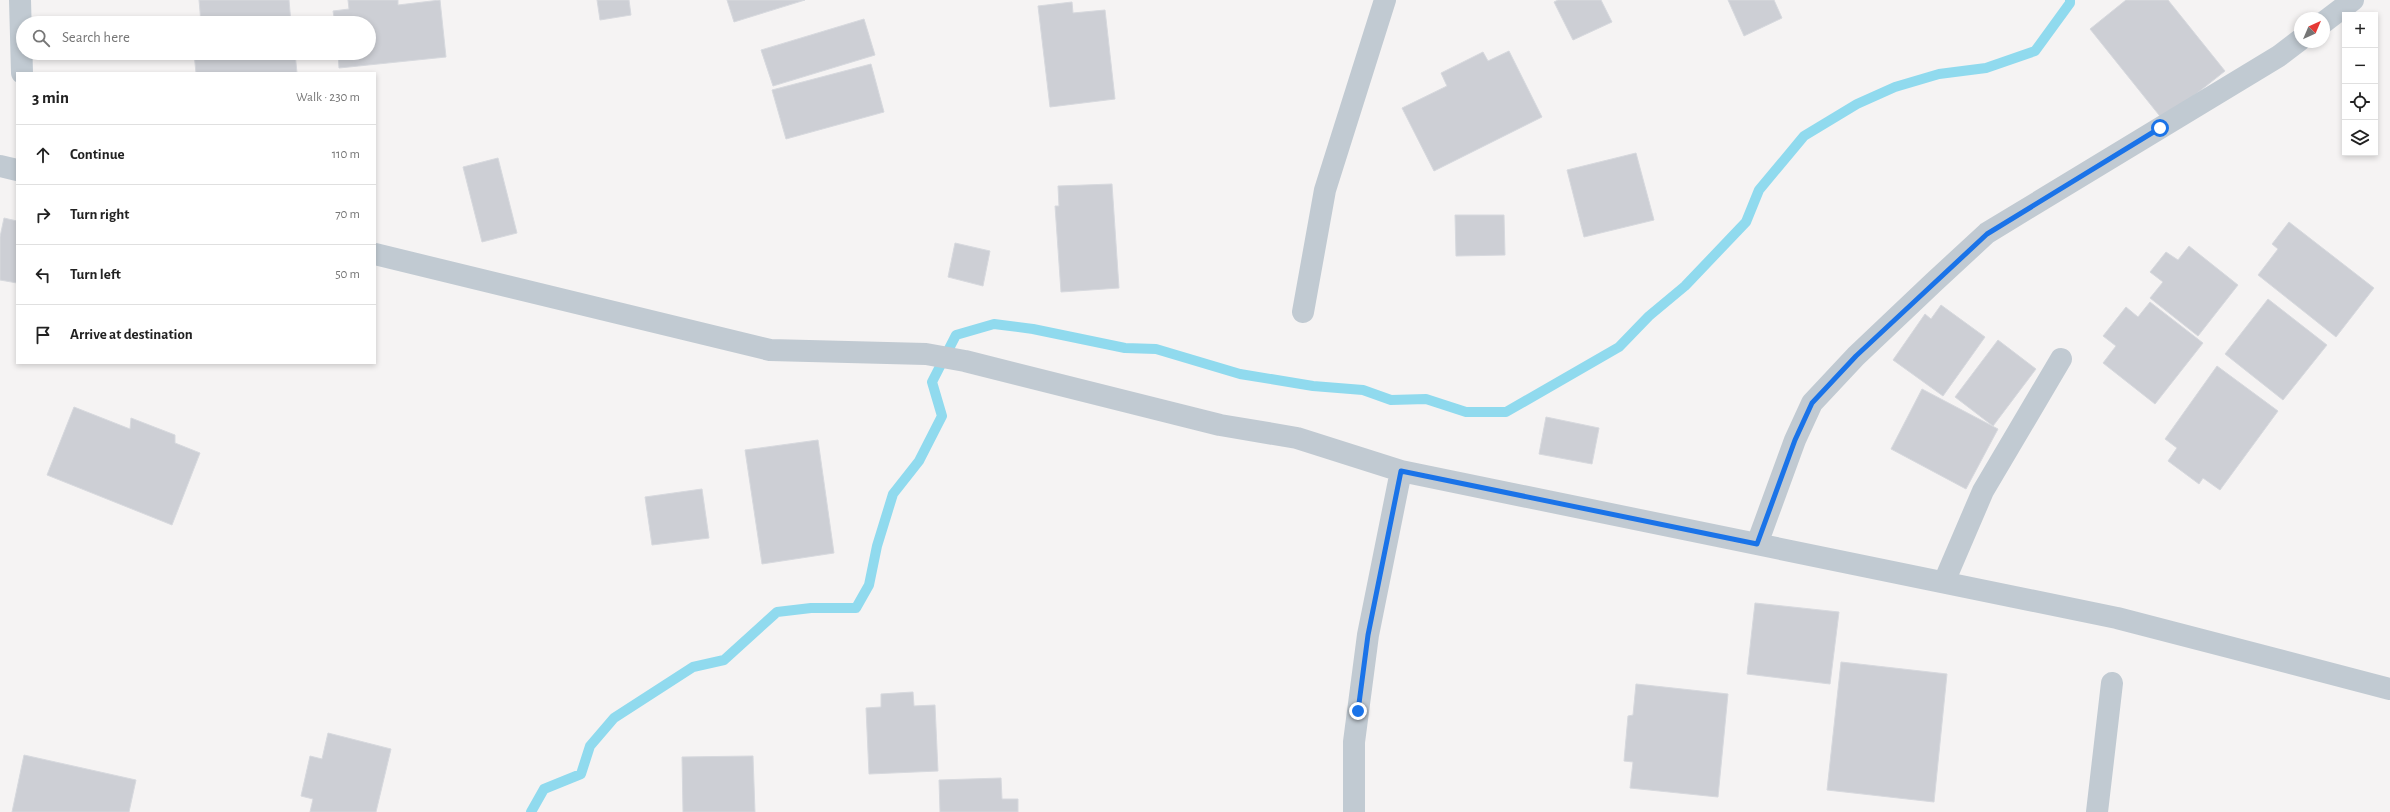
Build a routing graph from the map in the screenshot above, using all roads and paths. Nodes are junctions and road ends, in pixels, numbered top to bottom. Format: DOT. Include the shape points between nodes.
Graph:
graph roads {
  1 [pos="20,0"];
  2 [pos="1385,0"];
  3 [pos="2353,0"];
  4 [pos="20,16"];
  5 [pos="2330,17"];
  6 [pos="2294,45"];
  7 [pos="22,60"];
  8 [pos="22,72"];
  9 [pos="0,166"];
  10 [pos="16,170"];
  11 [pos="376,254"];
  12 [pos="1303,312"];
  13 [pos="2061,359"];
  14 [pos="1401,471"];
  15 [pos="1757,544"];
  16 [pos="1944,582"];
  17 [pos="2112,682"];
  18 [pos="2390,689"];
  19 [pos="1354,812"];
  20 [pos="2097,812"];
  1 -- 4 [label="street"];
  2 -- 12 [label="street" via="1324,190"];
  3 -- 5 [label="street"];
  6 -- 15 [label="street" via="1987,234 1934,282 1856,356 1812,403 1795,440"];
  7 -- 8 [label="street"];
  9 -- 10 [label="street"];
  11 -- 14 [label="street" via="770,350 926,354 965,361 1220,425 1297,438"];
  13 -- 16 [label="street" via="1983,491"];
  14 -- 15 [label="street"];
  14 -- 19 [label="street" via="1368,635 1354,742"];
  15 -- 16 [label="street"];
  16 -- 18 [label="street" via="2117,618"];
  17 -- 20 [label="street"];
}
